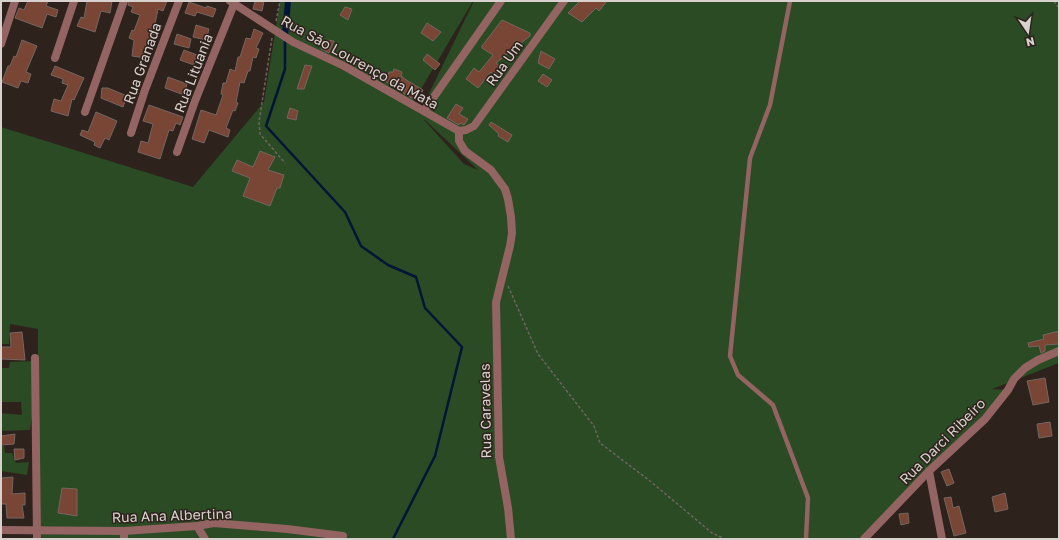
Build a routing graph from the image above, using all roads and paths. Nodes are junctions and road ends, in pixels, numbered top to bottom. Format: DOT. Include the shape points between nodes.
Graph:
graph roads {
  1 [pos="15,1"];
  2 [pos="74,1"];
  3 [pos="124,1"];
  4 [pos="179,1"];
  5 [pos="280,1"];
  6 [pos="501,1"];
  7 [pos="564,1"];
  8 [pos="790,1"];
  9 [pos="1054,1"];
  10 [pos="232,3"];
  11 [pos="1059,8"];
  12 [pos="274,30"];
  13 [pos="1,44"];
  14 [pos="54,58"];
  15 [pos="424,111"];
  16 [pos="85,112"];
  17 [pos="459,132"];
  18 [pos="131,133"];
  19 [pos="177,152"];
  20 [pos="286,163"];
  21 [pos="502,278"];
  22 [pos="1059,351"];
  23 [pos="36,358"];
  24 [pos="929,471"];
  25 [pos="197,526"];
  26 [pos="1,530"];
  27 [pos="37,530"];
  28 [pos="124,535"];
  29 [pos="343,536"];
  30 [pos="37,539"];
  31 [pos="206,539"];
  32 [pos="511,539"];
  33 [pos="725,539"];
  34 [pos="806,539"];
  35 [pos="864,539"];
  36 [pos="942,539"];
  1 -- 13 [label="street"];
  2 -- 14 [label="street"];
  3 -- 16 [label="street"];
  4 -- 18 [label="street, Rua Granada"];
  5 -- 12 [label="path"];
  6 -- 15 [label="street"];
  7 -- 17 [label="street, Rua Um" via="474,126"];
  8 -- 34 [label="lane" via="770,105 750,158 730,356 738,375 773,406 808,498"];
  9 -- 11 [label="path"];
  10 -- 12 [label="street, Rua São Lourenço da Mata"];
  10 -- 19 [label="street, Rua Lituania"];
  12 -- 15 [label="street, Rua São Lourenço da Mata"];
  12 -- 20 [label="path" via="258,122 260,134"];
  15 -- 17 [label="street, Rua São Lourenço da Mata"];
  17 -- 21 [label="street, Rua Caravelas" via="459,141 465,151 491,170 505,189 508,199 512,233"];
  21 -- 32 [label="street, Rua Caravelas" via="496,302 499,457"];
  21 -- 33 [label="path" via="538,354 594,426 600,443 712,533"];
  22 -- 24 [label="street, Rua Darci Ribeiro" via="1025,368 985,418"];
  23 -- 27 [label="street"];
  24 -- 35 [label="street, Rua Darci Ribeiro"];
  24 -- 36 [label="street"];
  25 -- 28 [label="street, Rua Ana Albertina"];
  25 -- 29 [label="street, Rua Ana Albertina" via="214,523"];
  25 -- 31 [label="street"];
  26 -- 27 [label="street, Rua Ana Albertina"];
  27 -- 28 [label="street, Rua Ana Albertina"];
  27 -- 30 [label="street"];
}
